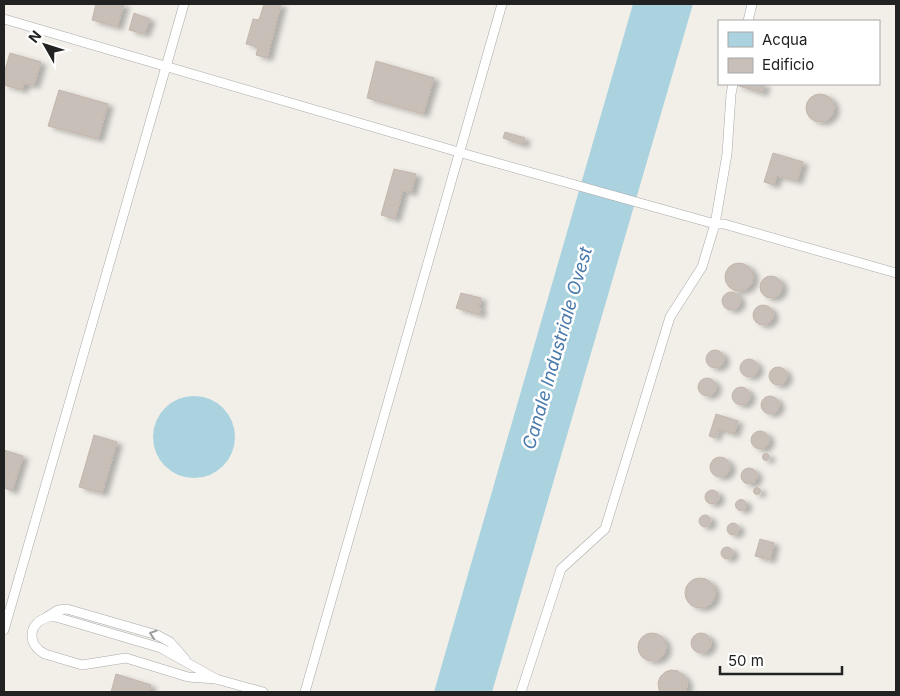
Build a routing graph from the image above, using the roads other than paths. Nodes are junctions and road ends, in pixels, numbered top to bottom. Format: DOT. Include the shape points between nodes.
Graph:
graph roads {
  1 [pos="184,4"];
  2 [pos="502,4"];
  3 [pos="752,4"];
  4 [pos="4,19"];
  5 [pos="748,20"];
  6 [pos="166,66"];
  7 [pos="733,85"];
  8 [pos="460,152"];
  9 [pos="715,224"];
  10 [pos="896,273"];
  11 [pos="43,618"];
  12 [pos="4,630"];
  13 [pos="190,664"];
  14 [pos="216,679"];
  15 [pos="263,692"];
  16 [pos="305,692"];
  17 [pos="521,692"];
  1 -- 6 [label="lane"];
  2 -- 8 [label="lane"];
  3 -- 5 [label="lane"];
  4 -- 6 [label="lane"];
  6 -- 8 [label="lane"];
  6 -- 12 [label="lane"];
  7 -- 9 [label="lane" via="727,154"];
  8 -- 9 [label="lane"];
  8 -- 16 [label="lane"];
  9 -- 10 [label="lane"];
  9 -- 17 [label="lane" via="702,267 670,317 605,529 561,569"];
  11 -- 13 [label="lane" via="56,617 161,648"];
  13 -- 11 [label="lane, one-way" via="170,642 157,635 67,609"];
  11 -- 14 [label="lane" via="34,627 32,640 45,654 82,665 126,658 188,678"];
  13 -- 14 [label="lane"];
  14 -- 15 [label="lane"];
}
